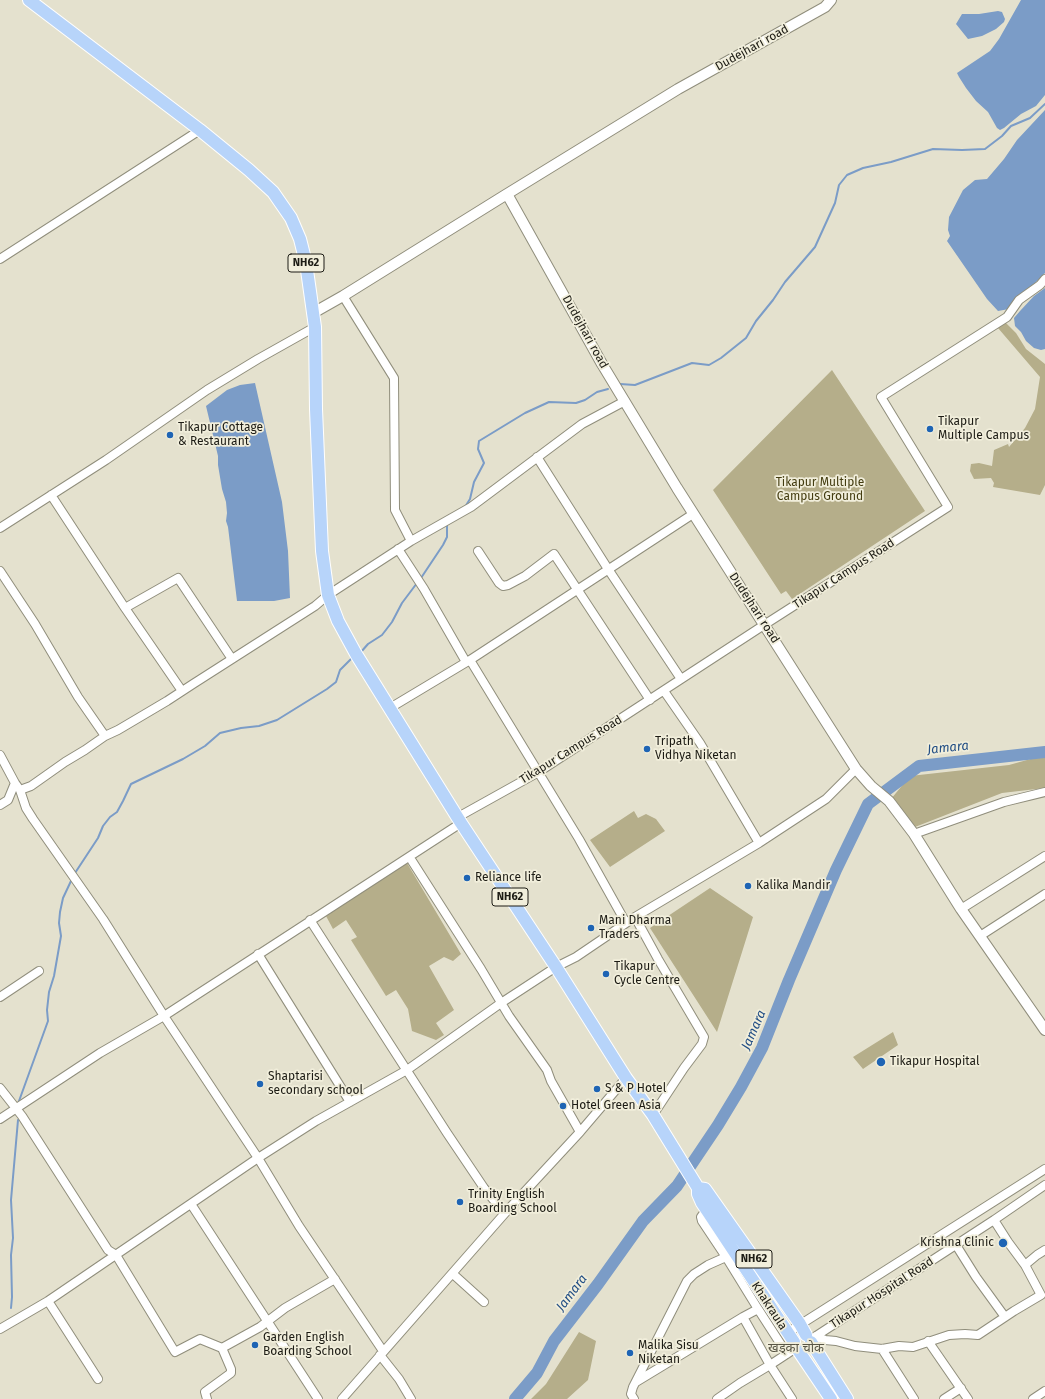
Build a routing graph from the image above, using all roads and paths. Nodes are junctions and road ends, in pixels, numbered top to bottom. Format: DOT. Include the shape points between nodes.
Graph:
graph roads {
  1 [pos="29,0"];
  2 [pos="830,0"];
  3 [pos="200,130"];
  4 [pos="507,194"];
  5 [pos="0,259"];
  6 [pos="1045,279"];
  7 [pos="343,296"];
  8 [pos="313,313"];
  9 [pos="315,327"];
  10 [pos="625,401"];
  11 [pos="537,457"];
  12 [pos="51,495"];
  13 [pos="694,514"];
  14 [pos="0,528"];
  15 [pos="411,540"];
  16 [pos="398,549"];
  17 [pos="478,551"];
  18 [pos="608,569"];
  19 [pos="0,571"];
  20 [pos="577,590"];
  21 [pos="328,596"];
  22 [pos="125,608"];
  23 [pos="764,625"];
  24 [pos="232,660"];
  25 [pos="468,661"];
  26 [pos="681,679"];
  27 [pos="664,690"];
  28 [pos="182,691"];
  29 [pos="650,700"];
  30 [pos="390,708"];
  31 [pos="105,736"];
  32 [pos="0,755"];
  33 [pos="856,770"];
  34 [pos="537,772"];
  35 [pos="15,783"];
  36 [pos="20,790"];
  37 [pos="1045,792"];
  38 [pos="0,805"];
  39 [pos="460,820"];
  40 [pos="914,834"];
  41 [pos="759,843"];
  42 [pos="1045,856"];
  43 [pos="412,861"];
  44 [pos="1045,894"];
  45 [pos="961,909"];
  46 [pos="635,916"];
  47 [pos="310,920"];
  48 [pos="626,923"];
  49 [pos="980,936"];
  50 [pos="258,954"];
  51 [pos="556,967"];
  52 [pos="40,971"];
  53 [pos="0,997"];
  54 [pos="501,1003"];
  55 [pos="164,1016"];
  56 [pos="1045,1030"];
  57 [pos="407,1070"];
  58 [pos="626,1078"];
  59 [pos="0,1088"];
  60 [pos="350,1102"];
  61 [pos="16,1109"];
  62 [pos="653,1115"];
  63 [pos="0,1119"];
  64 [pos="580,1132"];
  65 [pos="258,1158"];
  66 [pos="1045,1169"];
  67 [pos="1045,1185"];
  68 [pos="697,1186"];
  69 [pos="191,1204"];
  70 [pos="706,1210"];
  71 [pos="506,1212"];
  72 [pos="994,1220"];
  73 [pos="956,1245"];
  74 [pos="1045,1250"];
  75 [pos="116,1255"];
  76 [pos="726,1257"];
  77 [pos="1025,1265"];
  78 [pos="453,1274"];
  79 [pos="336,1279"];
  80 [pos="1043,1297"];
  81 [pos="48,1301"];
  82 [pos="484,1302"];
  83 [pos="758,1309"];
  84 [pos="743,1317"];
  85 [pos="1005,1317"];
  86 [pos="267,1322"];
  87 [pos="0,1328"];
  88 [pos="809,1335"];
  89 [pos="928,1341"];
  90 [pos="792,1345"];
  91 [pos="222,1348"];
  92 [pos="882,1349"];
  93 [pos="381,1353"];
  94 [pos="770,1365"];
  95 [pos="98,1379"];
  96 [pos="636,1382"];
  97 [pos="961,1388"];
  98 [pos="1045,1391"];
  99 [pos="207,1399"];
  100 [pos="318,1399"];
  101 [pos="342,1399"];
  102 [pos="411,1399"];
  103 [pos="634,1399"];
  104 [pos="717,1399"];
  105 [pos="792,1399"];
  106 [pos="831,1399"];
  107 [pos="847,1399"];
  108 [pos="914,1399"];
  109 [pos="944,1399"];
  110 [pos="968,1399"];
  111 [pos="1033,1399"];
  1 -- 3 [label="main road, NH62"];
  2 -- 4 [label="street, Dudejhari road" via="825,7 678,89"];
  3 -- 5 [label="street"];
  3 -- 8 [label="main road, NH62" via="273,192 291,218 306,263"];
  4 -- 7 [label="street"];
  4 -- 10 [label="street, Dudejhari road"];
  6 -- 23 [label="street, Tikapur Campus Road" via="1019,300 1007,317 881,397 948,507"];
  7 -- 8 [label="street"];
  7 -- 15 [label="street" via="394,378 395,510"];
  8 -- 9 [label="main road, NH62"];
  9 -- 12 [label="street" via="207,390"];
  9 -- 21 [label="main road, NH62" via="322,551"];
  10 -- 11 [label="street" via="582,424"];
  10 -- 13 [label="street, Dudejhari road"];
  11 -- 15 [label="street" via="471,507"];
  11 -- 18 [label="street"];
  12 -- 14 [label="street"];
  12 -- 22 [label="street"];
  13 -- 18 [label="street"];
  13 -- 23 [label="street, Dudejhari road"];
  15 -- 16 [label="street"];
  16 -- 21 [label="street"];
  16 -- 25 [label="street"];
  17 -- 20 [label="street" via="503,586 526,576 554,554"];
  18 -- 20 [label="street"];
  18 -- 26 [label="street"];
  19 -- 31 [label="street"];
  20 -- 25 [label="street"];
  20 -- 29 [label="street"];
  21 -- 24 [label="street"];
  21 -- 30 [label="main road, NH62" via="354,650"];
  22 -- 24 [label="street" via="178,578"];
  22 -- 28 [label="street"];
  23 -- 26 [label="street, Tikapur Campus Road"];
  23 -- 33 [label="street, Dudejhari road"];
  24 -- 28 [label="street"];
  25 -- 30 [label="street"];
  25 -- 34 [label="street"];
  26 -- 27 [label="street, Tikapur Campus Road"];
  27 -- 29 [label="street, Tikapur Campus Road"];
  27 -- 41 [label="street" via="700,744"];
  28 -- 31 [label="street"];
  29 -- 34 [label="street, Tikapur Campus Road"];
  30 -- 39 [label="main road, NH62"];
  31 -- 36 [label="street" via="31,786"];
  32 -- 35 [label="street"];
  33 -- 40 [label="street, Dudejhari road" via="889,801"];
  33 -- 41 [label="street" via="826,799"];
  34 -- 39 [label="street, Tikapur Campus Road"];
  34 -- 48 [label="street" via="579,839"];
  35 -- 36 [label="street"];
  35 -- 38 [label="street" via="8,800"];
  36 -- 55 [label="street" via="33,819 103,919"];
  37 -- 40 [label="street" via="1004,802"];
  39 -- 47 [label="street, Tikapur Campus Road"];
  39 -- 51 [label="main road, NH62"];
  40 -- 45 [label="street, Dudejhari road"];
  41 -- 46 [label="street"];
  42 -- 45 [label="street"];
  43 -- 54 [label="street"];
  44 -- 49 [label="street"];
  45 -- 49 [label="street, Dudejhari road"];
  46 -- 48 [label="street"];
  46 -- 62 [label="street" via="704,1037 702,1044"];
  47 -- 50 [label="street, Tikapur Campus Road"];
  47 -- 57 [label="street"];
  48 -- 51 [label="street" via="576,957"];
  49 -- 56 [label="street, Dudejhari road"];
  50 -- 55 [label="street, Tikapur Campus Road"];
  50 -- 60 [label="street"];
  51 -- 54 [label="street"];
  51 -- 58 [label="main road, NH62"];
  52 -- 53 [label="street"];
  54 -- 57 [label="street"];
  54 -- 64 [label="street" via="547,1070"];
  55 -- 61 [label="street, Tikapur Campus Road" via="100,1053"];
  55 -- 65 [label="street"];
  57 -- 60 [label="street"];
  57 -- 71 [label="street" via="484,1188"];
  58 -- 62 [label="main road, NH62"];
  58 -- 64 [label="street"];
  59 -- 61 [label="street"];
  60 -- 65 [label="street"];
  61 -- 63 [label="street, Tikapur Campus Road"];
  61 -- 75 [label="street" via="108,1250"];
  62 -- 68 [label="main road, NH62"];
  64 -- 71 [label="street"];
  65 -- 69 [label="street"];
  65 -- 79 [label="street" via="299,1226"];
  66 -- 88 [label="street"];
  67 -- 72 [label="street, Tikapur Hospital Road"];
  68 -- 70 [label="main road, Khakraula / NH62"];
  68 -- 88 [label="main road, Khakraula / NH62" via="705,1189"];
  69 -- 75 [label="street"];
  69 -- 86 [label="street"];
  70 -- 76 [label="street" via="701,1217 702,1221"];
  70 -- 90 [label="main road, Khakraula / NH62"];
  71 -- 78 [label="street"];
  72 -- 73 [label="street, Tikapur Hospital Road"];
  72 -- 77 [label="street"];
  73 -- 85 [label="street"];
  73 -- 88 [label="street, Tikapur Hospital Road"];
  74 -- 77 [label="street"];
  75 -- 81 [label="street"];
  75 -- 91 [label="street" via="176,1352 200,1339"];
  76 -- 83 [label="street"];
  76 -- 96 [label="street" via="708,1264 687,1282"];
  77 -- 80 [label="street"];
  78 -- 82 [label="street"];
  78 -- 93 [label="street"];
  79 -- 86 [label="street" via="285,1308"];
  79 -- 93 [label="street"];
  80 -- 85 [label="street"];
  81 -- 87 [label="street"];
  81 -- 95 [label="street"];
  83 -- 84 [label="street"];
  83 -- 90 [label="street"];
  84 -- 94 [label="street"];
  84 -- 96 [label="street"];
  85 -- 89 [label="street" via="978,1335 949,1335"];
  86 -- 91 [label="street"];
  86 -- 100 [label="street"];
  88 -- 90 [label="street"];
  88 -- 90 [label="main road" via="810,1346 806,1350 802,1351"];
  88 -- 92 [label="street" via="855,1346"];
  88 -- 107 [label="main road, NH62"];
  89 -- 92 [label="street" via="912,1347"];
  89 -- 97 [label="street"];
  90 -- 94 [label="street"];
  90 -- 106 [label="main road, NH62"];
  91 -- 99 [label="street" via="231,1373 205,1392"];
  92 -- 108 [label="street"];
  93 -- 101 [label="street"];
  93 -- 102 [label="street"];
  94 -- 104 [label="street"];
  94 -- 105 [label="street"];
  96 -- 103 [label="street" via="631,1394"];
  97 -- 109 [label="street"];
  97 -- 110 [label="street"];
  98 -- 111 [label="street"];
}
